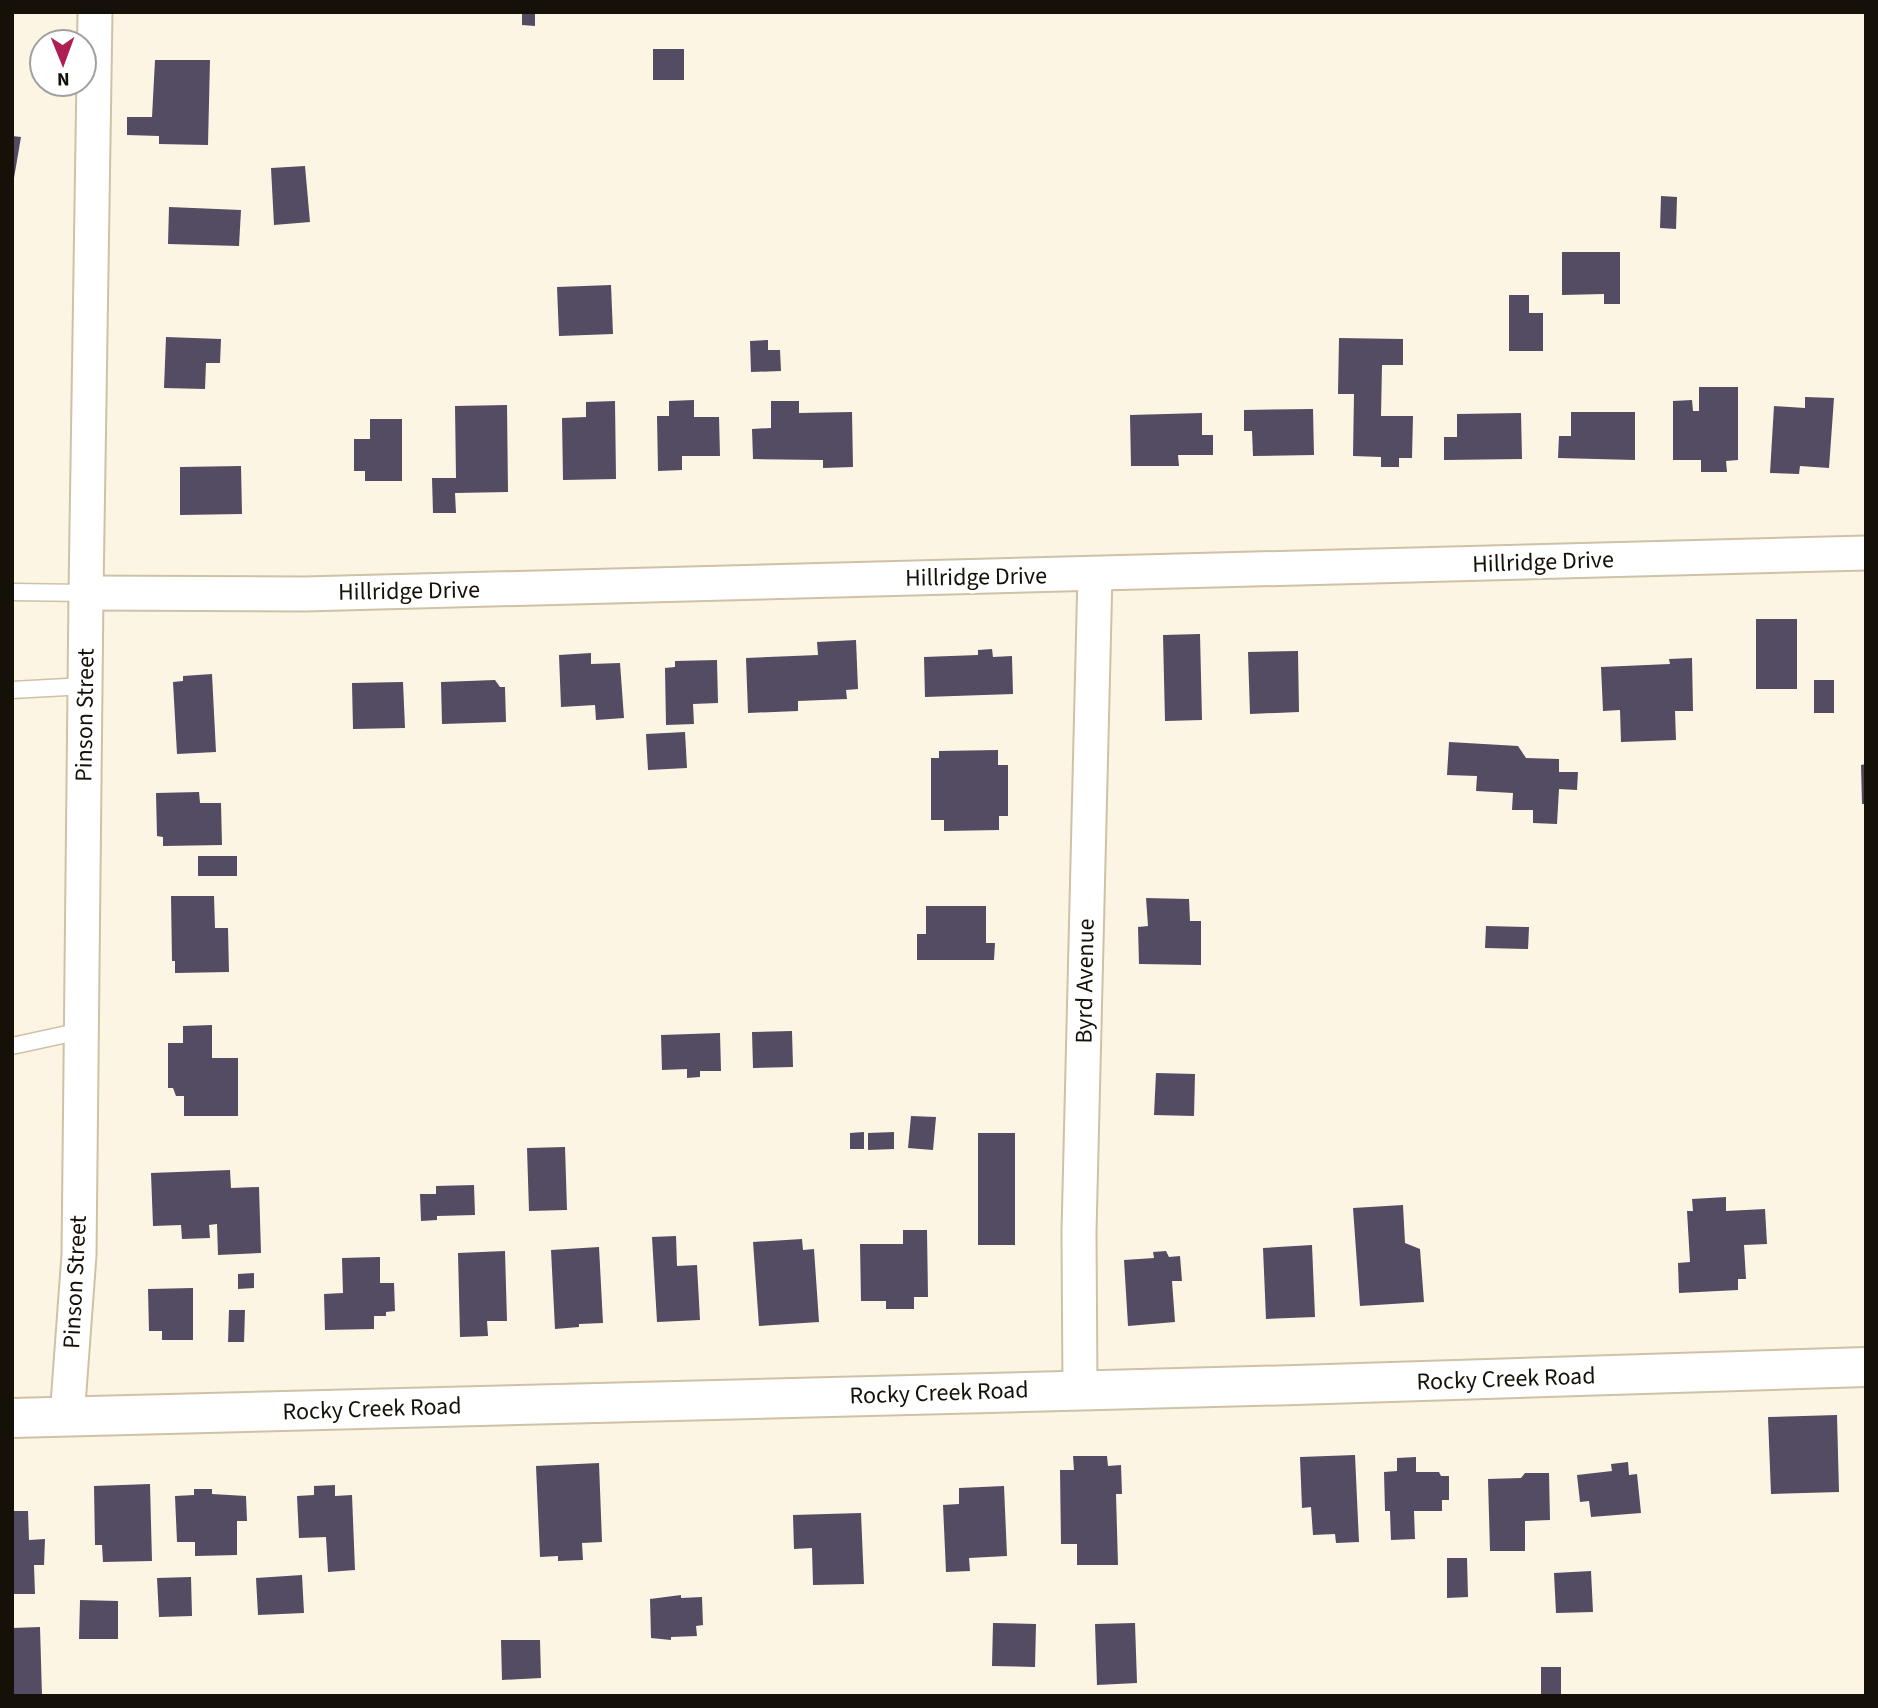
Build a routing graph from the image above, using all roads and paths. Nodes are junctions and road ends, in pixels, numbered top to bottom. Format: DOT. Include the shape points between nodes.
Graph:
graph roads {
  1 [pos="95,12"];
  2 [pos="1866,553"];
  3 [pos="1095,574"];
  4 [pos="12,592"];
  5 [pos="86,593"];
  6 [pos="85,686"];
  7 [pos="12,690"];
  8 [pos="81,1031"];
  9 [pos="12,1046"];
  10 [pos="1866,1367"];
  11 [pos="1080,1389"];
  12 [pos="12,1418"];
  13 [pos="67,1418"];
  1 -- 5 [label="street, Pinson Street"];
  2 -- 3 [label="street, Hillridge Drive"];
  3 -- 5 [label="street, Hillridge Drive" via="305,594"];
  3 -- 11 [label="street, Byrd Avenue" via="1079,1218"];
  4 -- 5 [label="lane"];
  5 -- 6 [label="street, Pinson Street"];
  6 -- 7 [label="lane"];
  6 -- 8 [label="street, Pinson Street"];
  8 -- 9 [label="lane"];
  8 -- 13 [label="street, Pinson Street" via="79,1255"];
  10 -- 11 [label="street, Rocky Creek Road"];
  11 -- 13 [label="street, Rocky Creek Road"];
  12 -- 13 [label="street, Rocky Creek Road"];
}
